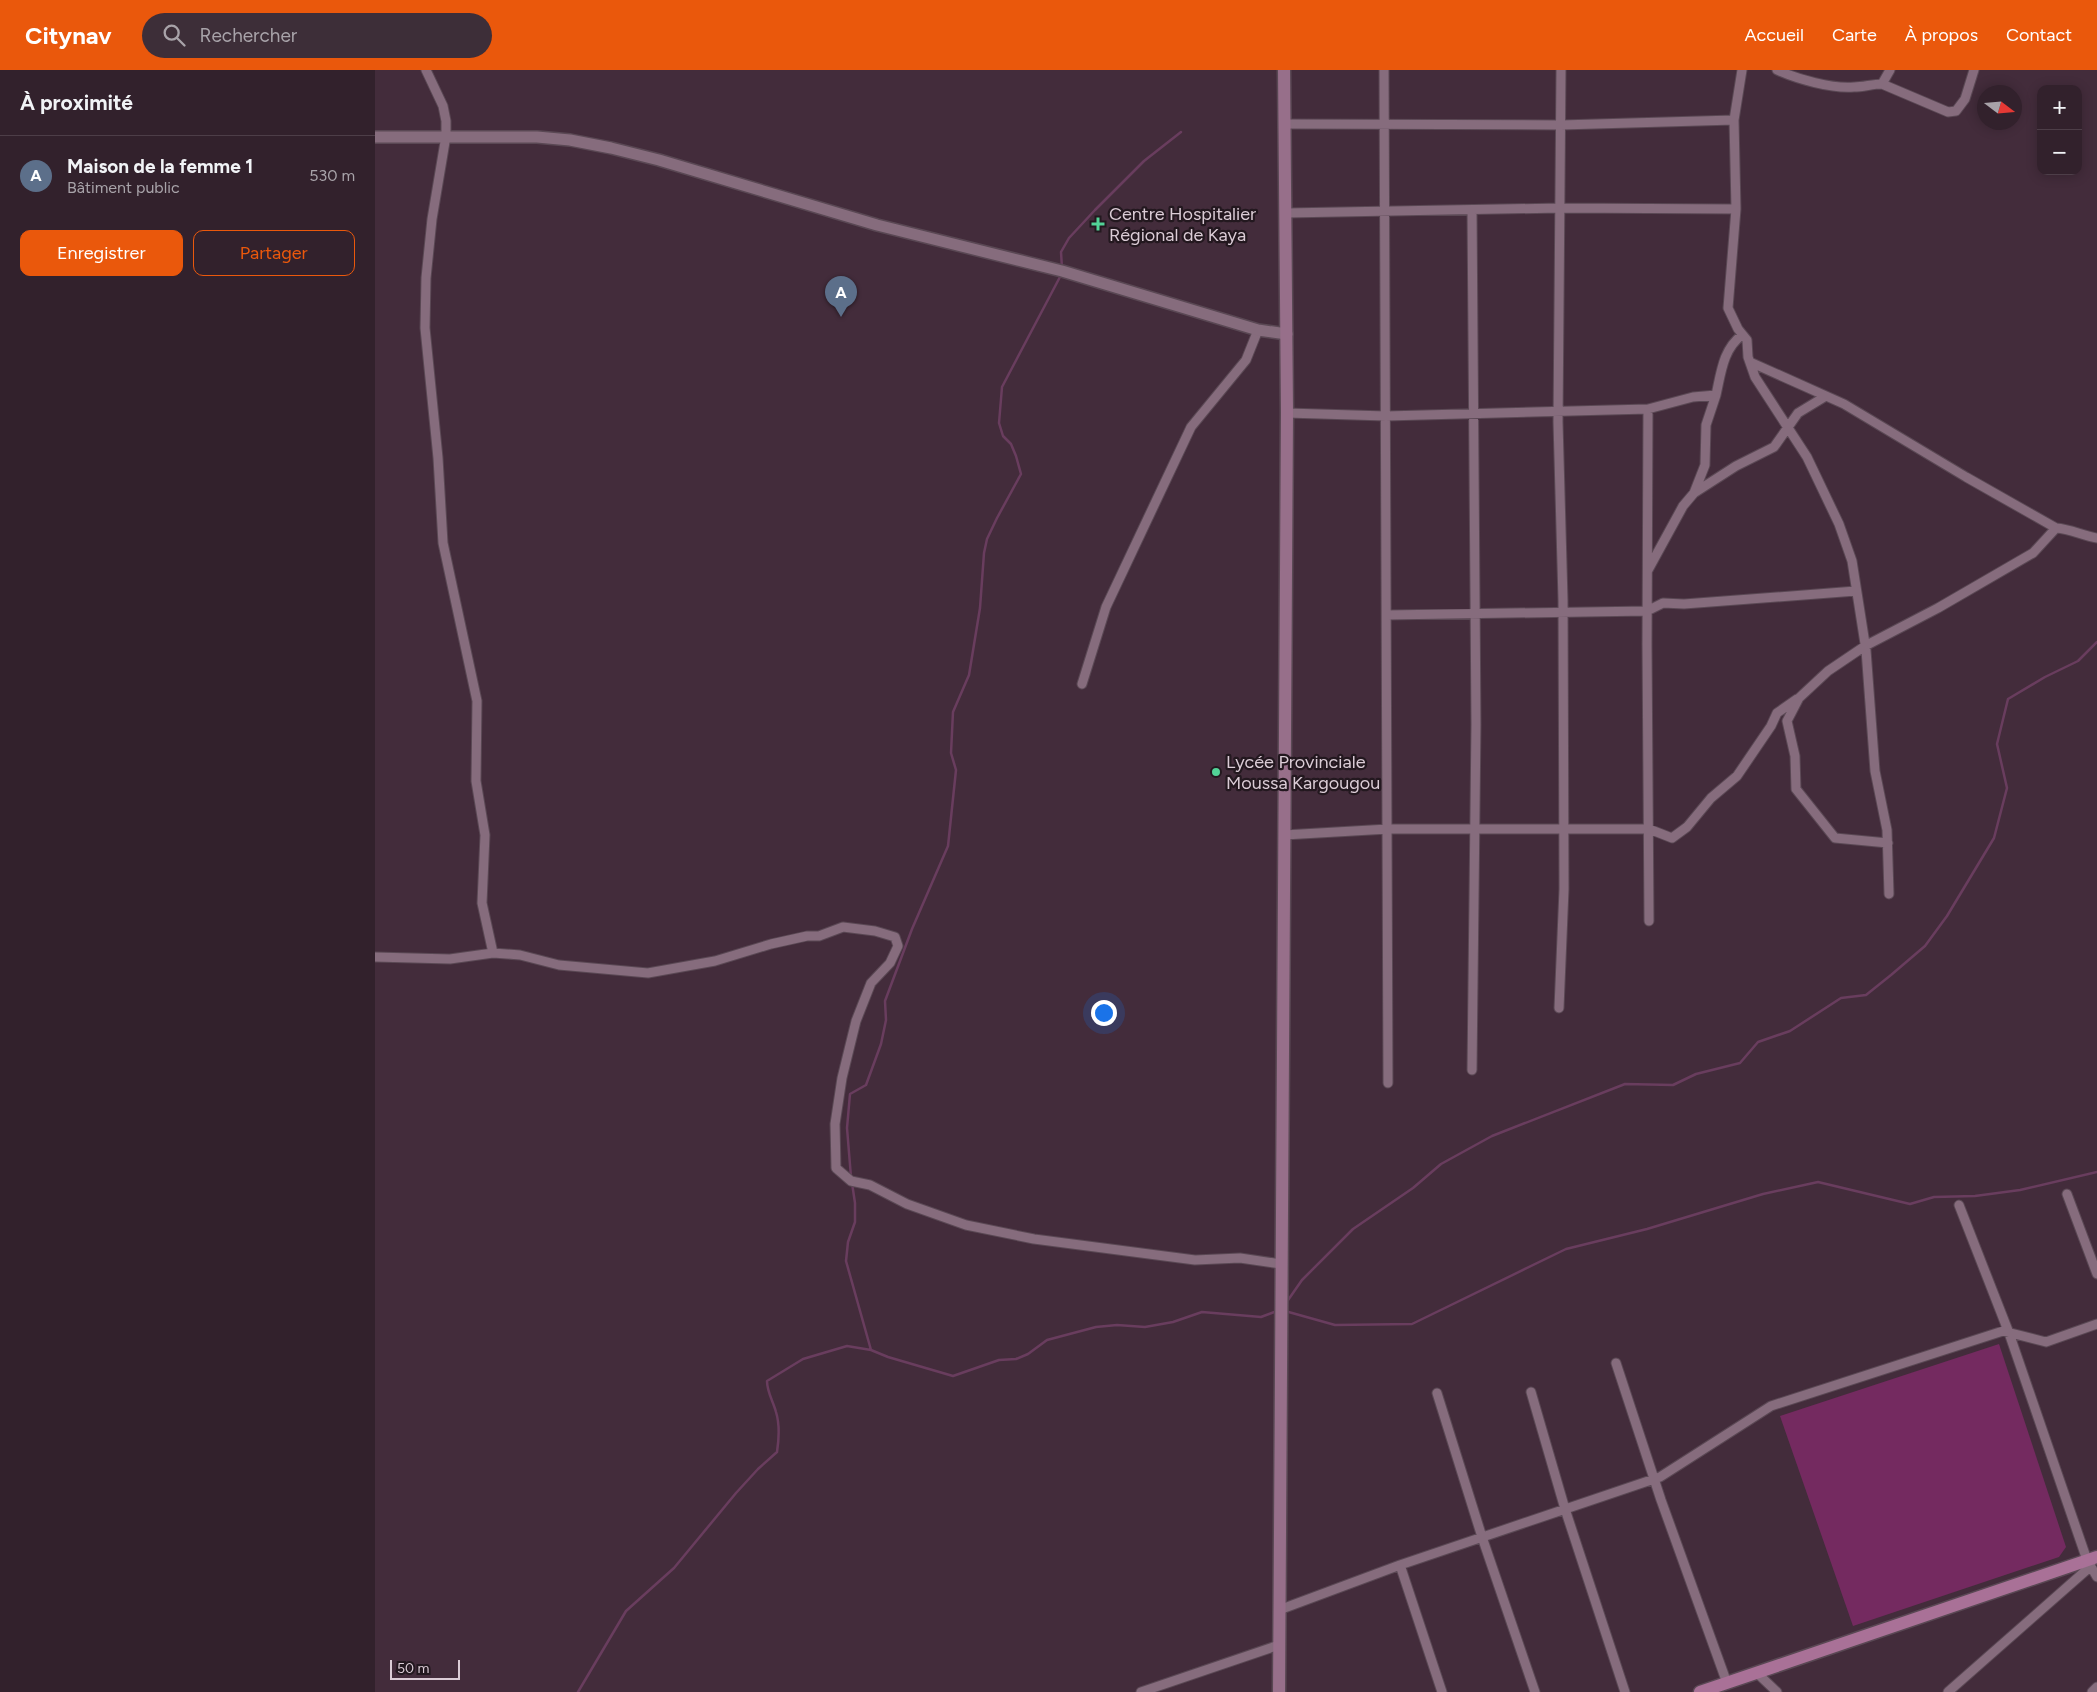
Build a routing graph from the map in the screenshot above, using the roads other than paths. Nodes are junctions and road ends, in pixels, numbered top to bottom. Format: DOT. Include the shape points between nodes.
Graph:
graph roads {
  1 [pos="426,70"];
  2 [pos="1285,70"];
  3 [pos="1384,70"];
  4 [pos="1561,70"];
  5 [pos="1742,70"];
  6 [pos="1777,70"];
  7 [pos="1890,70"];
  8 [pos="1974,70"];
  9 [pos="1882,84"];
  10 [pos="1734,120"];
  11 [pos="1285,124"];
  12 [pos="1384,124"];
  13 [pos="1561,125"];
  14 [pos="446,136"];
  15 [pos="375,137"];
  16 [pos="1560,208"];
  17 [pos="1736,209"];
  18 [pos="1472,210"];
  19 [pos="1384,212"];
  20 [pos="1286,213"];
  21 [pos="1258,330"];
  22 [pos="1287,334"];
  23 [pos="1742,335"];
  24 [pos="1750,362"];
  25 [pos="1716,395"];
  26 [pos="1826,396"];
  27 [pos="1648,409"];
  28 [pos="1287,412"];
  29 [pos="1558,412"];
  30 [pos="1474,414"];
  31 [pos="1385,416"];
  32 [pos="1788,428"];
  33 [pos="1693,493"];
  34 [pos="2056,528"];
  35 [pos="2097,538"];
  36 [pos="1647,572"];
  37 [pos="1856,591"];
  38 [pos="1647,611"];
  39 [pos="1563,613"];
  40 [pos="1475,614"];
  41 [pos="1387,616"];
  42 [pos="1865,646"];
  43 [pos="1082,684"];
  44 [pos="1799,698"];
  45 [pos="1649,828"];
  46 [pos="1388,829"];
  47 [pos="1475,829"];
  48 [pos="1564,829"];
  49 [pos="1284,835"];
  50 [pos="1888,843"];
  51 [pos="1889,894"];
  52 [pos="1649,921"];
  53 [pos="493,953"];
  54 [pos="375,957"];
  55 [pos="1559,1008"];
  56 [pos="1472,1070"];
  57 [pos="1388,1084"];
  58 [pos="2067,1194"];
  59 [pos="1959,1205"];
  60 [pos="1281,1264"];
  61 [pos="2097,1274"];
  62 [pos="2097,1324"];
  63 [pos="2009,1333"];
  64 [pos="1616,1363"];
  65 [pos="1531,1392"];
  66 [pos="1437,1393"];
  67 [pos="1654,1479"];
  68 [pos="1565,1509"];
  69 [pos="1482,1537"];
  70 [pos="2091,1561"];
  71 [pos="1400,1565"];
  72 [pos="2097,1577"];
  73 [pos="1279,1610"];
  74 [pos="1279,1645"];
  75 [pos="1757,1673"];
  76 [pos="1727,1683"];
  77 [pos="2097,1687"];
  78 [pos="1141,1692"];
  79 [pos="1279,1692"];
  80 [pos="1442,1692"];
  81 [pos="1535,1692"];
  82 [pos="1625,1692"];
  83 [pos="1700,1692"];
  84 [pos="1777,1692"];
  85 [pos="1948,1692"];
  86 [pos="2092,1692"];
  1 -- 14 [label="street" via="443,106"];
  2 -- 11 [label="main road"];
  3 -- 12 [label="street"];
  4 -- 13 [label="street"];
  5 -- 10 [label="street"];
  6 -- 9 [label="street" via="1797,79 1838,86"];
  7 -- 9 [label="street"];
  8 -- 9 [label="street" via="1965,99 1956,111 1948,112"];
  10 -- 13 [label="street"];
  10 -- 17 [label="street"];
  11 -- 12 [label="street"];
  11 -- 20 [label="main road"];
  12 -- 13 [label="street"];
  12 -- 19 [label="street"];
  13 -- 16 [label="street"];
  14 -- 15 [label="street"];
  14 -- 21 [label="street" via="537,137 611,148 877,225 1062,270"];
  14 -- 53 [label="street" via="432,219 425,328 443,543 477,701 476,781 485,835 482,903"];
  16 -- 17 [label="street"];
  16 -- 18 [label="street"];
  16 -- 29 [label="street"];
  17 -- 23 [label="street" via="1728,308"];
  18 -- 19 [label="street"];
  18 -- 30 [label="street"];
  19 -- 20 [label="street"];
  19 -- 31 [label="street"];
  20 -- 22 [label="main road"];
  21 -- 22 [label="street"];
  21 -- 43 [label="street" via="1246,360 1191,427 1106,608"];
  22 -- 28 [label="main road"];
  23 -- 24 [label="street" via="1747,340"];
  23 -- 25 [label="street" via="1732,342"];
  24 -- 26 [label="street"];
  24 -- 32 [label="street" via="1755,378"];
  25 -- 27 [label="street" via="1693,397"];
  25 -- 33 [label="street" via="1706,425 1705,466"];
  26 -- 32 [label="street" via="1798,413"];
  26 -- 34 [label="street"];
  27 -- 29 [label="street"];
  27 -- 36 [label="street"];
  28 -- 31 [label="street"];
  28 -- 49 [label="main road"];
  29 -- 30 [label="street"];
  29 -- 39 [label="street"];
  30 -- 31 [label="street"];
  30 -- 40 [label="street"];
  31 -- 41 [label="street"];
  32 -- 33 [label="street" via="1774,447"];
  32 -- 37 [label="street" via="1807,457 1839,524 1851,561"];
  33 -- 36 [label="street"];
  34 -- 35 [label="street" via="2068,528"];
  34 -- 42 [label="street" via="2033,553"];
  36 -- 38 [label="street"];
  37 -- 38 [label="street" via="1663,603"];
  37 -- 42 [label="street"];
  38 -- 39 [label="street"];
  38 -- 45 [label="street"];
  39 -- 40 [label="street"];
  39 -- 48 [label="street"];
  40 -- 41 [label="street"];
  40 -- 47 [label="street"];
  41 -- 46 [label="street"];
  42 -- 44 [label="street" via="1828,671"];
  42 -- 50 [label="street" via="1875,771"];
  44 -- 45 [label="street" via="1777,713 1737,776 1711,798 1687,827 1672,838"];
  44 -- 50 [label="street" via="1787,721 1795,756 1796,789 1835,838"];
  45 -- 48 [label="street"];
  45 -- 52 [label="street"];
  46 -- 47 [label="street"];
  46 -- 49 [label="street"];
  46 -- 57 [label="street"];
  47 -- 48 [label="street"];
  47 -- 56 [label="street"];
  48 -- 55 [label="street"];
  49 -- 60 [label="main road"];
  50 -- 51 [label="street"];
  53 -- 54 [label="street" via="450,959"];
  53 -- 60 [label="street" via="520,955 559,965 648,973 715,961 771,944 819,936 843,927 885,933 895,937 898,946 890,963 871,983 856,1021 841,1078 835,1124 836,1168 851,1181 965,1225 1034,1239 1195,1260 1240,1258"];
  58 -- 61 [label="street"];
  59 -- 63 [label="street"];
  60 -- 73 [label="main road"];
  62 -- 63 [label="street" via="2046,1342"];
  63 -- 67 [label="street" via="2003,1331 1771,1406"];
  63 -- 70 [label="street"];
  64 -- 67 [label="street"];
  65 -- 68 [label="street"];
  66 -- 69 [label="street"];
  67 -- 68 [label="street"];
  67 -- 76 [label="street"];
  68 -- 69 [label="street"];
  68 -- 82 [label="street"];
  69 -- 71 [label="street"];
  69 -- 81 [label="street"];
  70 -- 72 [label="street"];
  70 -- 75 [label="main road"];
  70 -- 85 [label="street"];
  71 -- 73 [label="street"];
  71 -- 80 [label="street"];
  73 -- 74 [label="main road"];
  74 -- 78 [label="street"];
  74 -- 79 [label="main road"];
  75 -- 76 [label="main road"];
  75 -- 84 [label="street"];
  76 -- 83 [label="main road"];
  77 -- 86 [label="street"];
}
